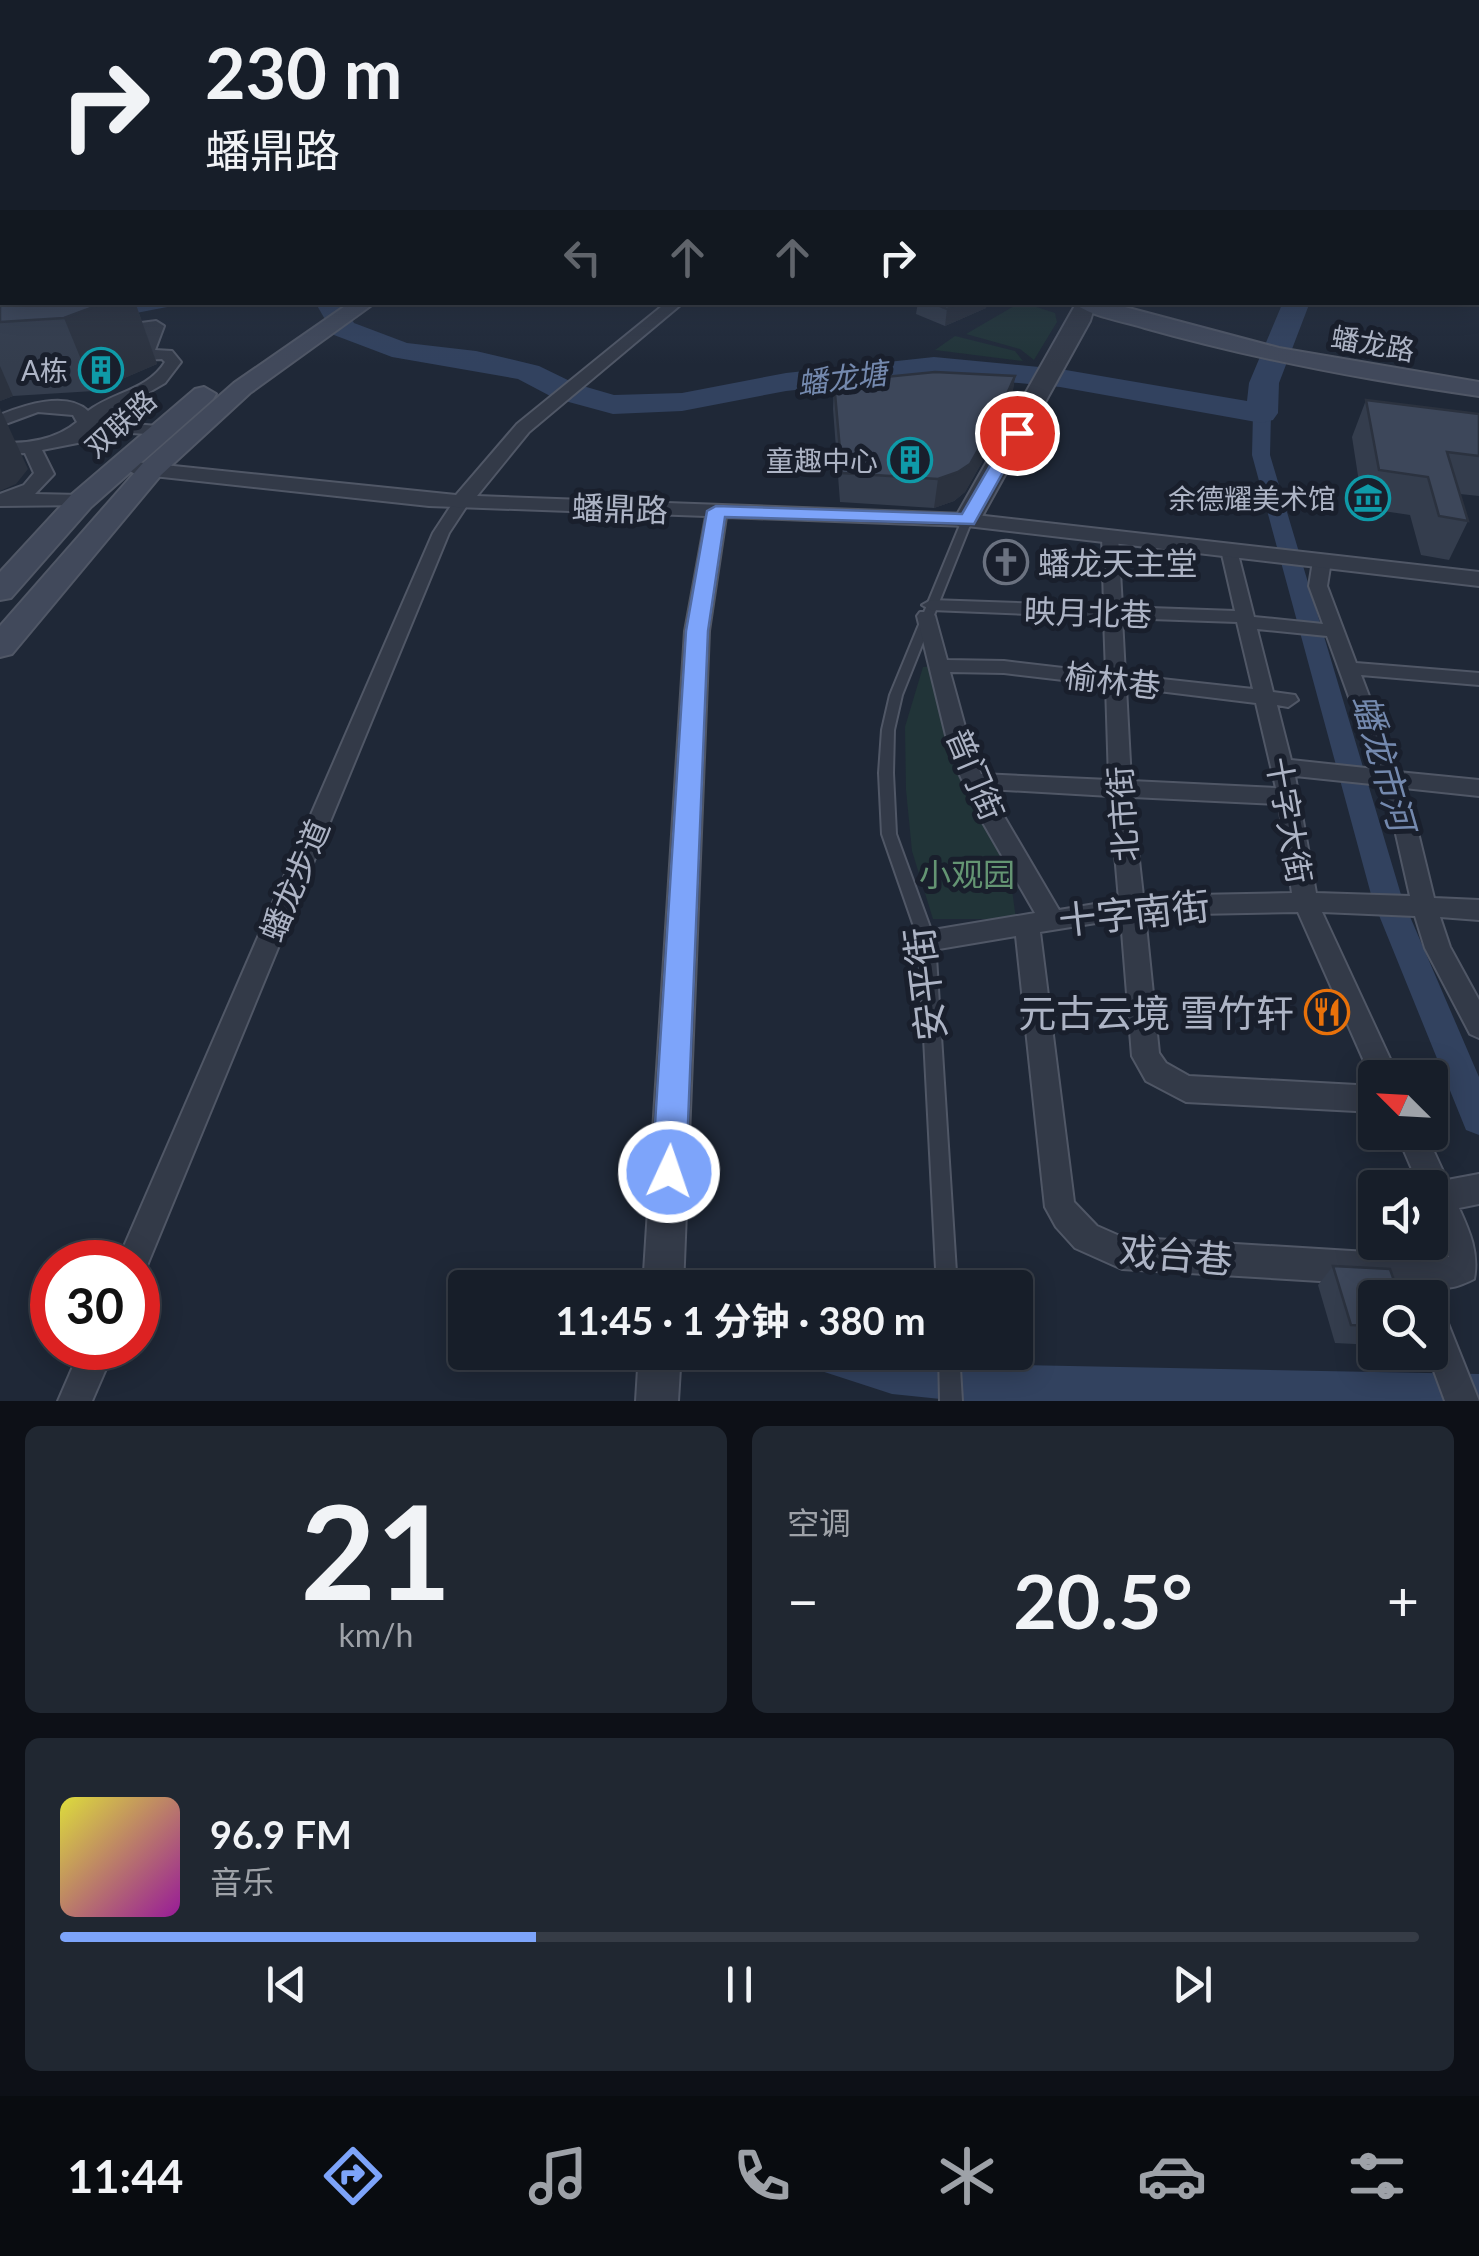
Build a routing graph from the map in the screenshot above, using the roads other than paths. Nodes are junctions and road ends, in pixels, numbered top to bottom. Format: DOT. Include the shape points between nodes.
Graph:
graph roads {
  1 [pos="330,305"];
  2 [pos="360,305"];
  3 [pos="672,305"];
  4 [pos="1085,305"];
  5 [pos="1094,305"];
  6 [pos="1131,305"];
  7 [pos="309,329"];
  8 [pos="1238,340"];
  9 [pos="148,346"];
  10 [pos="1328,360"];
  11 [pos="1479,377"];
  12 [pos="1479,390"];
  13 [pos="0,421"];
  14 [pos="81,429"];
  15 [pos="152,436"];
  16 [pos="0,448"];
  17 [pos="32,449"];
  18 [pos="120,466"];
  19 [pos="152,469"];
  20 [pos="6,499"];
  21 [pos="81,501"];
  22 [pos="462,501"];
  23 [pos="716,511"];
  24 [pos="968,520"];
  25 [pos="1110,536"];
  26 [pos="1229,550"];
  27 [pos="1322,560"];
  28 [pos="1479,579"];
  29 [pos="0,591"];
  30 [pos="928,610"];
  31 [pos="1112,614"];
  32 [pos="1246,619"];
  33 [pos="1334,631"];
  34 [pos="0,647"];
  35 [pos="939,666"];
  36 [pos="1348,668"];
  37 [pos="1479,679"];
  38 [pos="1115,680"];
  39 [pos="1276,699"];
  40 [pos="1282,767"];
  41 [pos="1388,779"];
  42 [pos="973,781"];
  43 [pos="1120,787"];
  44 [pos="1479,788"];
  45 [pos="1289,797"];
  46 [pos="1305,902"];
  47 [pos="1424,906"];
  48 [pos="1129,908"];
  49 [pos="1479,910"];
  50 [pos="1040,922"];
  51 [pos="926,941"];
  52 [pos="1479,1026"];
  53 [pos="1377,1060"];
  54 [pos="1358,1097"];
  55 [pos="1425,1150"];
  56 [pos="1462,1193"];
  57 [pos="142,1240"];
  58 [pos="664,1270"];
  59 [pos="946,1270"];
  60 [pos="1372,1280"];
  61 [pos="1433,1280"];
  62 [pos="1448,1365"];
  63 [pos="88,1370"];
  64 [pos="659,1370"];
  65 [pos="950,1370"];
  66 [pos="75,1401"];
  67 [pos="657,1401"];
  68 [pos="951,1401"];
  69 [pos="1462,1401"];
  1 -- 7 [label="main road"];
  2 -- 7 [label="main road"];
  3 -- 22 [label="street" via="537,414"];
  4 -- 24 [label="street"];
  5 -- 8 [label="main road, 蟠龙路"];
  6 -- 8 [label="main road, 蟠龙路"];
  7 -- 15 [label="main road, 双联路"];
  7 -- 19 [label="main road"];
  8 -- 10 [label="main road, 蟠龙路"];
  9 -- 9 [label="street" via="100,347 156,326"];
  9 -- 14 [label="street" via="173,362 168,373 97,412"];
  10 -- 11 [label="main road, 蟠龙路"];
  10 -- 12 [label="main road, 蟠龙路"];
  13 -- 14 [label="street" via="36,408 79,410"];
  14 -- 15 [label="street"];
  14 -- 17 [label="street"];
  15 -- 18 [label="main road, 双联路"];
  16 -- 17 [label="street"];
  17 -- 20 [label="street" via="44,474 31,489"];
  18 -- 19 [label="street, 蟠鼎路"];
  18 -- 21 [label="main road, 双联路"];
  19 -- 22 [label="street, 蟠鼎路"];
  19 -- 34 [label="main road"];
  20 -- 21 [label="street"];
  21 -- 29 [label="main road, 双联路"];
  22 -- 23 [label="street, 蟠鼎路"];
  22 -- 57 [label="street, 蟠龙步道" via="440,533"];
  23 -- 24 [label="street, 蟠鼎路"];
  23 -- 58 [label="street" via="697,631"];
  24 -- 25 [label="street, 蟠鼎路"];
  24 -- 30 [label="lane, 安平街"];
  25 -- 26 [label="street, 蟠鼎路"];
  25 -- 31 [label="street, 北市街"];
  26 -- 27 [label="street, 蟠鼎路"];
  26 -- 32 [label="street, 十字大街"];
  27 -- 28 [label="street, 蟠鼎路"];
  27 -- 33 [label="street" via="1318,586"];
  30 -- 31 [label="street, 映月北巷"];
  30 -- 35 [label="street, 普门街"];
  30 -- 51 [label="lane, 安平街" via="896,695 886,773 889,834"];
  31 -- 32 [label="street, 映月北巷"];
  31 -- 38 [label="street, 北市街"];
  32 -- 33 [label="street, 映月北巷"];
  32 -- 39 [label="street, 十字大街"];
  33 -- 36 [label="street"];
  35 -- 38 [label="street, 榆林巷"];
  35 -- 42 [label="street, 普门街"];
  36 -- 37 [label="street"];
  36 -- 41 [label="street"];
  38 -- 39 [label="street, 榆林巷"];
  38 -- 43 [label="street, 北市街"];
  39 -- 40 [label="street, 十字大街"];
  40 -- 41 [label="street"];
  40 -- 45 [label="street, 十字大街"];
  41 -- 44 [label="street"];
  41 -- 47 [label="street"];
  42 -- 43 [label="street"];
  42 -- 50 [label="street, 普门街"];
  43 -- 45 [label="street"];
  43 -- 48 [label="street, 北市街"];
  45 -- 46 [label="street, 十字大街"];
  46 -- 47 [label="street, 十字南街"];
  46 -- 48 [label="street, 十字南街"];
  46 -- 53 [label="street, 十字大街"];
  47 -- 49 [label="street"];
  47 -- 52 [label="street"];
  48 -- 50 [label="street, 十字南街"];
  48 -- 54 [label="street, 北市街" via="1146,1056 1156,1072 1203,1091"];
  50 -- 51 [label="street, 十字南街"];
  50 -- 60 [label="street, 戏台巷" via="1060,1207 1074,1230 1122,1253"];
  51 -- 59 [label="lane, 安平街"];
  55 -- 56 [label="street"];
  56 -- 61 [label="street" via="1463,1268"];
  62 -- 69 [label="street"];
  63 -- 66 [label="street"];
  64 -- 67 [label="street"];
  65 -- 68 [label="lane"];
}
